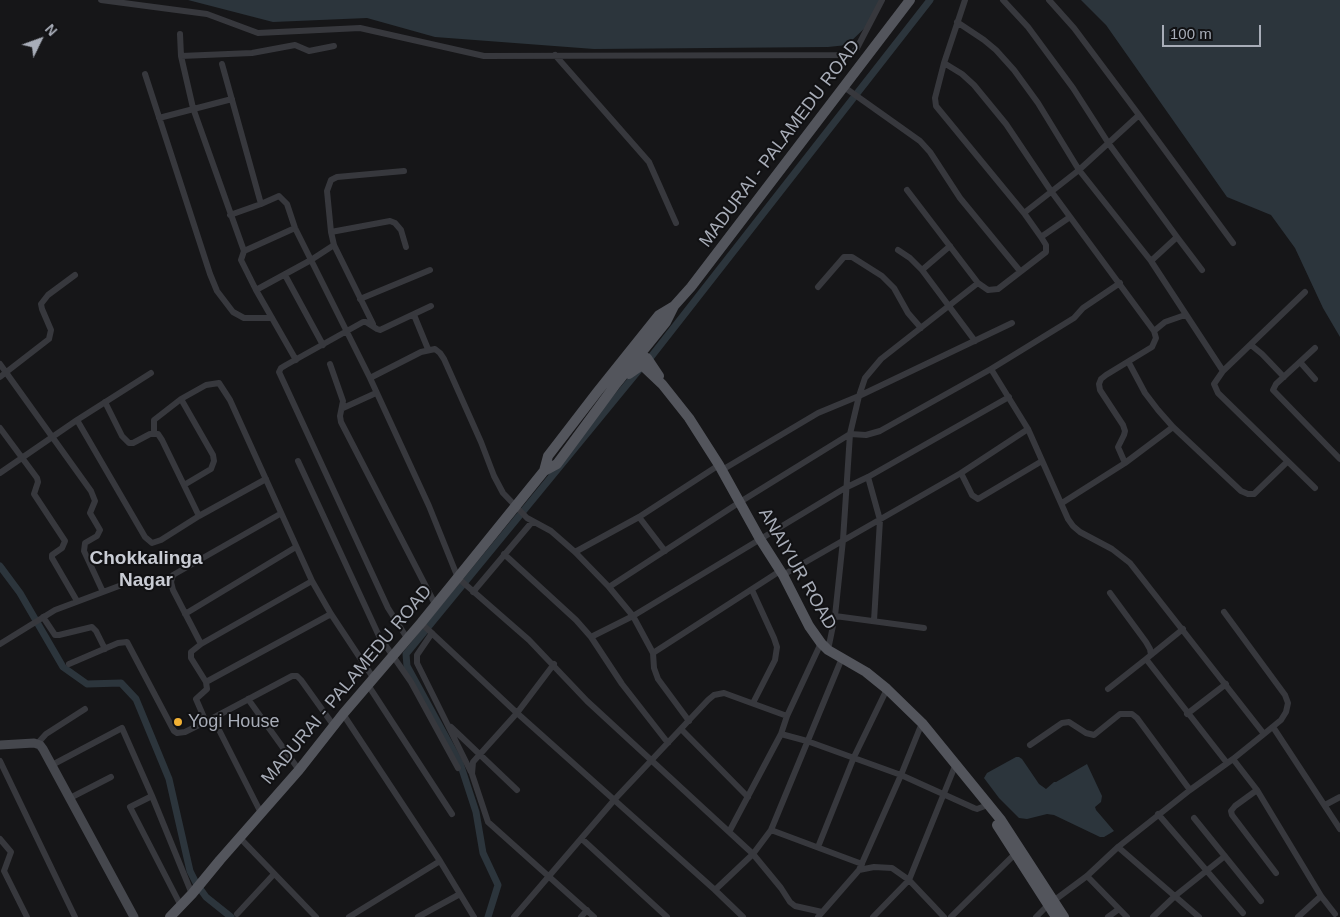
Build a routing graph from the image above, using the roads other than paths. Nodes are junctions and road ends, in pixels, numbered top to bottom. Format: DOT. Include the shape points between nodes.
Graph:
graph roads {
  1 [pos="101,0"];
  2 [pos="882,0"];
  3 [pos="910,0"];
  4 [pos="965,0"];
  5 [pos="1003,0"];
  6 [pos="1049,0"];
  7 [pos="957,22"];
  8 [pos="180,34"];
  9 [pos="334,46"];
  10 [pos="555,55"];
  11 [pos="180,56"];
  12 [pos="944,63"];
  13 [pos="222,64"];
  14 [pos="145,74"];
  15 [pos="844,87"];
  16 [pos="232,99"];
  17 [pos="193,108"];
  18 [pos="1139,115"];
  19 [pos="159,118"];
  20 [pos="1109,144"];
  21 [pos="1079,170"];
  22 [pos="404,171"];
  23 [pos="907,190"];
  24 [pos="1051,191"];
  25 [pos="261,204"];
  26 [pos="1024,213"];
  27 [pos="230,215"];
  28 [pos="1070,217"];
  29 [pos="676,224"];
  30 [pos="295,228"];
  31 [pos="331,232"];
  32 [pos="1041,237"];
  33 [pos="1177,237"];
  34 [pos="1233,243"];
  35 [pos="334,245"];
  36 [pos="950,246"];
  37 [pos="406,247"];
  38 [pos="898,250"];
  39 [pos="244,251"];
  40 [pos="311,260"];
  41 [pos="1150,261"];
  42 [pos="430,270"];
  43 [pos="922,270"];
  44 [pos="1202,270"];
  45 [pos="1020,272"];
  46 [pos="284,274"];
  47 [pos="75,275"];
  48 [pos="978,283"];
  49 [pos="1120,283"];
  50 [pos="818,287"];
  51 [pos="256,290"];
  52 [pos="1305,292"];
  53 [pos="360,299"];
  54 [pos="431,306"];
  55 [pos="674,306"];
  56 [pos="950,306"];
  57 [pos="414,315"];
  58 [pos="1185,315"];
  59 [pos="272,318"];
  60 [pos="1012,323"];
  61 [pos="375,328"];
  62 [pos="921,328"];
  63 [pos="1154,331"];
  64 [pos="346,333"];
  65 [pos="975,341"];
  66 [pos="634,344"];
  67 [pos="323,345"];
  68 [pos="1251,345"];
  69 [pos="1315,348"];
  70 [pos="428,349"];
  71 [pos="626,355"];
  72 [pos="296,360"];
  73 [pos="644,362"];
  74 [pos="1300,362"];
  75 [pos="1129,363"];
  76 [pos="0,364"];
  77 [pos="330,364"];
  78 [pos="990,369"];
  79 [pos="1223,371"];
  80 [pos="6,372"];
  81 [pos="151,373"];
  82 [pos="1284,376"];
  83 [pos="0,377"];
  84 [pos="370,378"];
  85 [pos="1315,379"];
  86 [pos="376,392"];
  87 [pos="859,396"];
  88 [pos="1009,397"];
  89 [pos="181,399"];
  90 [pos="591,400"];
  91 [pos="105,402"];
  92 [pos="599,407"];
  93 [pos="343,408"];
  94 [pos="77,420"];
  95 [pos="1173,427"];
  96 [pos="0,428"];
  97 [pos="1028,429"];
  98 [pos="154,433"];
  99 [pos="850,434"];
  100 [pos="52,437"];
  101 [pos="22,458"];
  102 [pos="1340,459"];
  103 [pos="298,461"];
  104 [pos="1042,461"];
  105 [pos="1287,462"];
  106 [pos="1125,463"];
  107 [pos="720,468"];
  108 [pos="544,470"];
  109 [pos="0,473"];
  110 [pos="961,473"];
  111 [pos="868,477"];
  112 [pos="266,479"];
  113 [pos="184,485"];
  114 [pos="845,488"];
  115 [pos="1315,488"];
  116 [pos="740,502"];
  117 [pos="1062,503"];
  118 [pos="517,509"];
  119 [pos="280,514"];
  120 [pos="199,516"];
  121 [pos="639,517"];
  122 [pos="529,520"];
  123 [pos="880,520"];
  124 [pos="760,538"];
  125 [pos="843,540"];
  126 [pos="296,547"];
  127 [pos="665,551"];
  128 [pos="575,552"];
  129 [pos="504,554"];
  130 [pos="782,573"];
  131 [pos="458,578"];
  132 [pos="312,581"];
  133 [pos="119,586"];
  134 [pos="609,588"];
  135 [pos="752,590"];
  136 [pos="103,592"];
  137 [pos="472,592"];
  138 [pos="1110,593"];
  139 [pos="77,602"];
  140 [pos="435,604"];
  141 [pos="1224,612"];
  142 [pos="185,614"];
  143 [pos="331,614"];
  144 [pos="633,616"];
  145 [pos="835,616"];
  146 [pos="38,620"];
  147 [pos="874,621"];
  148 [pos="421,623"];
  149 [pos="924,628"];
  150 [pos="1183,629"];
  151 [pos="432,633"];
  152 [pos="590,637"];
  153 [pos="407,638"];
  154 [pos="0,644"];
  155 [pos="201,644"];
  156 [pos="825,646"];
  157 [pos="105,649"];
  158 [pos="653,653"];
  159 [pos="393,655"];
  160 [pos="1148,657"];
  161 [pos="842,658"];
  162 [pos="69,664"];
  163 [pos="554,664"];
  164 [pos="206,682"];
  165 [pos="371,682"];
  166 [pos="1226,684"];
  167 [pos="887,689"];
  168 [pos="1108,689"];
  169 [pos="248,699"];
  170 [pos="753,702"];
  171 [pos="85,709"];
  172 [pos="517,713"];
  173 [pos="343,714"];
  174 [pos="1187,714"];
  175 [pos="787,716"];
  176 [pos="213,718"];
  177 [pos="689,721"];
  178 [pos="206,722"];
  179 [pos="446,723"];
  180 [pos="922,723"];
  181 [pos="334,726"];
  182 [pos="1273,727"];
  183 [pos="682,729"];
  184 [pos="781,734"];
  185 [pos="1264,734"];
  186 [pos="808,741"];
  187 [pos="668,743"];
  188 [pos="37,744"];
  189 [pos="0,745"];
  190 [pos="1030,745"];
  191 [pos="480,754"];
  192 [pos="854,758"];
  193 [pos="0,761"];
  194 [pos="651,761"];
  195 [pos="1230,761"];
  196 [pos="52,766"];
  197 [pos="955,766"];
  198 [pos="458,768"];
  199 [pos="299,770"];
  200 [pos="472,774"];
  201 [pos="902,775"];
  202 [pos="111,777"];
  203 [pos="973,787"];
  204 [pos="517,790"];
  205 [pos="1190,790"];
  206 [pos="1257,790"];
  207 [pos="944,795"];
  208 [pos="152,796"];
  209 [pos="748,797"];
  210 [pos="1340,797"];
  211 [pos="70,798"];
  212 [pos="615,799"];
  213 [pos="1325,805"];
  214 [pos="985,806"];
  215 [pos="261,813"];
  216 [pos="452,814"];
  217 [pos="1158,814"];
  218 [pos="1194,818"];
  219 [pos="1340,829"];
  220 [pos="771,830"];
  221 [pos="729,832"];
  222 [pos="240,838"];
  223 [pos="582,838"];
  224 [pos="0,839"];
  225 [pos="818,847"];
  226 [pos="1118,847"];
  227 [pos="1018,851"];
  228 [pos="753,854"];
  229 [pos="1225,856"];
  230 [pos="440,861"];
  231 [pos="861,867"];
  232 [pos="1206,871"];
  233 [pos="1276,873"];
  234 [pos="274,874"];
  235 [pos="550,876"];
  236 [pos="1087,876"];
  237 [pos="909,880"];
  238 [pos="716,890"];
  239 [pos="193,894"];
  240 [pos="460,894"];
  241 [pos="1175,896"];
  242 [pos="1321,896"];
  243 [pos="1261,901"];
  244 [pos="1051,903"];
  245 [pos="181,906"];
  246 [pos="1119,909"];
  247 [pos="587,910"];
  248 [pos="1243,913"];
  249 [pos="237,914"];
  250 [pos="1335,914"];
  251 [pos="820,915"];
  252 [pos="27,917"];
  253 [pos="75,917"];
  254 [pos="134,917"];
  255 [pos="170,917"];
  256 [pos="316,917"];
  257 [pos="349,917"];
  258 [pos="418,917"];
  259 [pos="474,917"];
  260 [pos="514,917"];
  261 [pos="580,917"];
  262 [pos="594,917"];
  263 [pos="666,917"];
  264 [pos="743,917"];
  265 [pos="874,917"];
  266 [pos="944,917"];
  267 [pos="951,917"];
  268 [pos="1036,917"];
  269 [pos="1056,917"];
  270 [pos="1064,917"];
  271 [pos="1108,917"];
  272 [pos="1127,917"];
  273 [pos="1153,917"];
  274 [pos="1199,917"];
  275 [pos="1298,917"];
  1 -- 10 [label="street" via="207,14 258,33 360,28 484,56"];
  2 -- 10 [label="street" via="857,48 850,55"];
  3 -- 15 [label="main road, MADURAI - PALAMEDU ROAD"];
  4 -- 7 [label="street"];
  5 -- 20 [label="street" via="1034,34"];
  6 -- 18 [label="street"];
  7 -- 12 [label="street"];
  7 -- 21 [label="street" via="996,50 1014,70"];
  8 -- 11 [label="street"];
  9 -- 11 [label="street" via="309,51 295,45 252,53"];
  10 -- 29 [label="street" via="649,162"];
  11 -- 17 [label="street"];
  12 -- 24 [label="street" via="974,84 1006,124"];
  12 -- 26 [label="street" via="936,106"];
  13 -- 16 [label="street"];
  14 -- 19 [label="street"];
  15 -- 45 [label="street" via="920,141 960,198"];
  15 -- 55 [label="main road, MADURAI - PALAMEDU ROAD"];
  16 -- 17 [label="street"];
  16 -- 25 [label="street"];
  17 -- 19 [label="street"];
  17 -- 27 [label="street"];
  18 -- 20 [label="street"];
  18 -- 34 [label="street"];
  19 -- 59 [label="street" via="218,290 233,312 244,318"];
  20 -- 21 [label="street"];
  20 -- 33 [label="street"];
  21 -- 24 [label="street"];
  21 -- 41 [label="street"];
  22 -- 31 [label="street" via="331,180 327,191"];
  23 -- 36 [label="street"];
  24 -- 26 [label="street"];
  24 -- 28 [label="street"];
  25 -- 27 [label="street"];
  25 -- 30 [label="street" via="276,196 282,197"];
  26 -- 32 [label="street"];
  27 -- 39 [label="street"];
  28 -- 32 [label="street"];
  28 -- 49 [label="street"];
  30 -- 39 [label="street"];
  30 -- 40 [label="street"];
  31 -- 35 [label="street"];
  31 -- 37 [label="street" via="390,220 401,230"];
  32 -- 45 [label="street" via="1046,252"];
  33 -- 41 [label="street"];
  33 -- 44 [label="street"];
  35 -- 40 [label="street"];
  35 -- 53 [label="street"];
  36 -- 43 [label="street"];
  36 -- 48 [label="street"];
  38 -- 43 [label="street"];
  39 -- 51 [label="street" via="241,260"];
  40 -- 46 [label="street"];
  40 -- 64 [label="street"];
  41 -- 58 [label="street"];
  42 -- 53 [label="street"];
  43 -- 56 [label="street"];
  45 -- 48 [label="street" via="993,290"];
  46 -- 51 [label="street"];
  46 -- 67 [label="street"];
  47 -- 80 [label="street" via="41,304 51,330 49,339"];
  48 -- 56 [label="street"];
  49 -- 63 [label="street"];
  49 -- 78 [label="street" via="1083,308 1074,318"];
  50 -- 62 [label="street" via="844,257 852,258 882,276 894,288"];
  51 -- 59 [label="street"];
  52 -- 68 [label="street"];
  53 -- 61 [label="street"];
  54 -- 57 [label="street"];
  55 -- 66 [label="main road, MADURAI - PALAMEDU ROAD" via="659,315"];
  55 -- 73 [label="main road, MADURAI - PALAMEDU ROAD" via="656,334"];
  56 -- 62 [label="street"];
  56 -- 65 [label="street"];
  57 -- 61 [label="street" via="380,330"];
  57 -- 70 [label="street"];
  58 -- 63 [label="street" via="1165,322"];
  58 -- 79 [label="street"];
  59 -- 72 [label="street"];
  60 -- 65 [label="street"];
  61 -- 64 [label="street" via="366,322"];
  62 -- 87 [label="street" via="881,359 865,378"];
  63 -- 75 [label="street" via="1156,338 1152,347"];
  64 -- 67 [label="street"];
  64 -- 84 [label="street"];
  65 -- 87 [label="street"];
  66 -- 71 [label="main road, MADURAI - PALAMEDU ROAD"];
  66 -- 73 [label="main road, ANAIYUR ROAD"];
  67 -- 72 [label="street"];
  68 -- 79 [label="street"];
  68 -- 82 [label="street"];
  69 -- 74 [label="street"];
  70 -- 84 [label="street"];
  70 -- 118 [label="street" via="435,349 444,359 498,485"];
  71 -- 73 [label="main road"];
  71 -- 90 [label="main road, MADURAI - PALAMEDU ROAD"];
  72 -- 153 [label="street" via="281,368 280,376 388,608"];
  73 -- 92 [label="main road, MADURAI - PALAMEDU ROAD" via="616,384"];
  73 -- 107 [label="main road, ANAIYUR ROAD" via="689,418"];
  74 -- 82 [label="street"];
  74 -- 85 [label="street"];
  75 -- 95 [label="street" via="1145,393"];
  75 -- 106 [label="street" via="1106,375 1099,384 1125,430 1118,447"];
  76 -- 80 [label="street"];
  77 -- 93 [label="street" via="342,395"];
  78 -- 88 [label="street"];
  78 -- 99 [label="street" via="880,431"];
  79 -- 105 [label="street" via="1214,384 1218,393"];
  80 -- 83 [label="street"];
  80 -- 100 [label="street"];
  81 -- 91 [label="street"];
  82 -- 102 [label="street" via="1273,390"];
  84 -- 86 [label="street"];
  86 -- 93 [label="street"];
  86 -- 131 [label="street" via="429,506"];
  87 -- 99 [label="street"];
  87 -- 107 [label="street" via="818,413"];
  88 -- 97 [label="street"];
  88 -- 111 [label="street"];
  89 -- 98 [label="street" via="154,420"];
  89 -- 112 [label="street" via="206,385 219,383"];
  89 -- 113 [label="street" via="214,461 211,469"];
  90 -- 92 [label="main road"];
  90 -- 108 [label="main road, MADURAI - PALAMEDU ROAD" via="548,456"];
  91 -- 94 [label="street"];
  91 -- 98 [label="street" via="122,436 129,443"];
  92 -- 108 [label="main road, MADURAI - PALAMEDU ROAD" via="557,464"];
  93 -- 140 [label="street" via="340,416 343,427"];
  94 -- 100 [label="street"];
  94 -- 120 [label="street" via="149,541 156,543"];
  95 -- 105 [label="street" via="1248,494 1260,490"];
  95 -- 106 [label="street"];
  96 -- 101 [label="street"];
  97 -- 104 [label="street"];
  97 -- 110 [label="street"];
  98 -- 113 [label="street" via="162,440"];
  99 -- 114 [label="street"];
  99 -- 116 [label="street"];
  100 -- 101 [label="street"];
  100 -- 136 [label="street" via="95,501 90,513 100,530 97,536 85,543 84,551"];
  101 -- 109 [label="street"];
  101 -- 139 [label="street" via="38,482 34,494 65,541 52,558"];
  103 -- 159 [label="street" via="370,619"];
  104 -- 110 [label="street" via="978,499 972,495"];
  104 -- 117 [label="street"];
  105 -- 115 [label="street"];
  106 -- 117 [label="street"];
  107 -- 116 [label="main road, ANAIYUR ROAD"];
  107 -- 121 [label="street"];
  108 -- 118 [label="main road, MADURAI - PALAMEDU ROAD"];
  110 -- 123 [label="street"];
  111 -- 114 [label="street"];
  111 -- 123 [label="street"];
  112 -- 119 [label="street"];
  112 -- 120 [label="street"];
  113 -- 120 [label="street"];
  114 -- 124 [label="street"];
  114 -- 125 [label="street"];
  116 -- 124 [label="main road, ANAIYUR ROAD"];
  116 -- 127 [label="street"];
  117 -- 150 [label="street" via="1068,519 1080,532 1130,563"];
  118 -- 122 [label="street"];
  118 -- 131 [label="main road, MADURAI - PALAMEDU ROAD"];
  119 -- 126 [label="street"];
  119 -- 142 [label="street" via="173,575 173,590"];
  121 -- 127 [label="street"];
  121 -- 128 [label="street"];
  122 -- 128 [label="street" via="551,531"];
  122 -- 129 [label="street"];
  123 -- 125 [label="street"];
  123 -- 147 [label="street"];
  124 -- 130 [label="main road, ANAIYUR ROAD"];
  124 -- 144 [label="street"];
  125 -- 130 [label="street"];
  125 -- 145 [label="street"];
  126 -- 132 [label="street"];
  126 -- 142 [label="street"];
  127 -- 134 [label="street"];
  128 -- 134 [label="street"];
  129 -- 137 [label="street"];
  129 -- 152 [label="street" via="564,608"];
  130 -- 135 [label="street"];
  130 -- 156 [label="main road, ANAIYUR ROAD" via="809,626"];
  131 -- 137 [label="street"];
  131 -- 140 [label="main road, MADURAI - PALAMEDU ROAD"];
  132 -- 143 [label="street"];
  132 -- 155 [label="street"];
  133 -- 136 [label="street"];
  134 -- 144 [label="street"];
  135 -- 158 [label="street"];
  135 -- 170 [label="street" via="776,647 775,660"];
  136 -- 139 [label="street"];
  137 -- 163 [label="street"];
  138 -- 160 [label="street" via="1146,642 1150,649"];
  139 -- 146 [label="street"];
  140 -- 148 [label="main road, MADURAI - PALAMEDU ROAD"];
  141 -- 182 [label="street" via="1285,695 1288,703 1286,712"];
  142 -- 155 [label="street"];
  143 -- 164 [label="street"];
  143 -- 165 [label="street"];
  144 -- 152 [label="street"];
  144 -- 158 [label="street"];
  145 -- 147 [label="street"];
  145 -- 156 [label="street"];
  146 -- 154 [label="street"];
  146 -- 157 [label="street" via="55,635 92,627"];
  147 -- 149 [label="street"];
  148 -- 151 [label="street"];
  148 -- 153 [label="main road, MADURAI - PALAMEDU ROAD"];
  150 -- 160 [label="street"];
  150 -- 166 [label="street"];
  151 -- 172 [label="street"];
  151 -- 179 [label="street" via="416,658"];
  152 -- 187 [label="street"];
  153 -- 159 [label="main road, MADURAI - PALAMEDU ROAD"];
  155 -- 164 [label="street" via="191,652 191,658"];
  156 -- 161 [label="main road, ANAIYUR ROAD"];
  156 -- 175 [label="street"];
  157 -- 162 [label="street"];
  157 -- 178 [label="street" via="127,642 177,733"];
  158 -- 177 [label="street" via="658,679"];
  159 -- 165 [label="main road, MADURAI - PALAMEDU ROAD"];
  159 -- 198 [label="street"];
  160 -- 168 [label="street"];
  160 -- 174 [label="street"];
  161 -- 167 [label="main road, ANAIYUR ROAD"];
  161 -- 186 [label="street"];
  163 -- 172 [label="street"];
  163 -- 194 [label="street" via="587,701"];
  164 -- 178 [label="street" via="207,689 196,699"];
  165 -- 173 [label="main road, MADURAI - PALAMEDU ROAD"];
  165 -- 216 [label="street"];
  166 -- 174 [label="street"];
  166 -- 185 [label="street"];
  167 -- 180 [label="main road, ANAIYUR ROAD"];
  167 -- 192 [label="street"];
  169 -- 176 [label="street"];
  169 -- 181 [label="street" via="287,677 297,676"];
  169 -- 199 [label="street"];
  170 -- 175 [label="street"];
  170 -- 177 [label="street" via="718,693"];
  171 -- 188 [label="street" via="46,734"];
  172 -- 191 [label="street"];
  172 -- 212 [label="street"];
  173 -- 181 [label="main road, MADURAI - PALAMEDU ROAD"];
  173 -- 230 [label="street"];
  174 -- 195 [label="street"];
  175 -- 184 [label="street"];
  176 -- 178 [label="street"];
  176 -- 215 [label="street"];
  177 -- 183 [label="street"];
  179 -- 191 [label="street"];
  179 -- 200 [label="street"];
  180 -- 197 [label="main road, ANAIYUR ROAD"];
  180 -- 201 [label="street"];
  181 -- 199 [label="main road, MADURAI - PALAMEDU ROAD"];
  182 -- 185 [label="street"];
  182 -- 213 [label="street"];
  183 -- 187 [label="street"];
  183 -- 209 [label="street"];
  184 -- 186 [label="street"];
  184 -- 209 [label="street"];
  185 -- 195 [label="street"];
  186 -- 192 [label="street"];
  186 -- 220 [label="street"];
  187 -- 194 [label="street"];
  188 -- 189 [label="main road"];
  188 -- 196 [label="main road"];
  190 -- 205 [label="street" via="1062,723 1069,722 1094,735 1120,714 1132,714"];
  191 -- 200 [label="street" via="473,762"];
  191 -- 204 [label="street"];
  192 -- 201 [label="street"];
  192 -- 225 [label="street"];
  193 -- 253 [label="street"];
  194 -- 212 [label="street"];
  194 -- 221 [label="street"];
  195 -- 205 [label="street"];
  195 -- 206 [label="street"];
  196 -- 208 [label="street" via="122,728"];
  196 -- 211 [label="main road"];
  197 -- 203 [label="main road, ANAIYUR ROAD"];
  197 -- 207 [label="street"];
  199 -- 215 [label="main road, MADURAI - PALAMEDU ROAD"];
  200 -- 235 [label="street" via="488,822"];
  201 -- 207 [label="street"];
  201 -- 231 [label="street"];
  202 -- 211 [label="street"];
  203 -- 214 [label="main road, ANAIYUR ROAD"];
  203 -- 227 [label="main road, ANAIYUR ROAD" via="1002,820"];
  205 -- 217 [label="street"];
  206 -- 233 [label="street" via="1235,806 1232,816"];
  206 -- 242 [label="street"];
  207 -- 214 [label="street" via="977,809"];
  207 -- 237 [label="street"];
  208 -- 239 [label="street"];
  208 -- 245 [label="street" via="130,807"];
  209 -- 221 [label="street"];
  210 -- 213 [label="street"];
  211 -- 254 [label="main road"];
  212 -- 223 [label="street"];
  212 -- 238 [label="street"];
  213 -- 219 [label="street"];
  214 -- 227 [label="main road, ANAIYUR ROAD"];
  215 -- 222 [label="main road, MADURAI - PALAMEDU ROAD"];
  217 -- 226 [label="street"];
  217 -- 232 [label="street"];
  218 -- 229 [label="street"];
  220 -- 225 [label="street"];
  220 -- 228 [label="street"];
  221 -- 228 [label="street"];
  222 -- 234 [label="street"];
  222 -- 239 [label="main road, MADURAI - PALAMEDU ROAD"];
  223 -- 235 [label="street"];
  223 -- 263 [label="street"];
  224 -- 252 [label="street" via="11,852 4,871"];
  225 -- 231 [label="street"];
  226 -- 236 [label="street"];
  226 -- 241 [label="street"];
  227 -- 244 [label="main road, ANAIYUR ROAD"];
  227 -- 267 [label="street"];
  228 -- 238 [label="street"];
  228 -- 251 [label="street" via="795,906"];
  229 -- 232 [label="street"];
  229 -- 243 [label="street"];
  230 -- 240 [label="street"];
  230 -- 257 [label="street"];
  231 -- 237 [label="street" via="892,868"];
  231 -- 251 [label="street"];
  232 -- 241 [label="street"];
  232 -- 248 [label="street"];
  234 -- 249 [label="street"];
  234 -- 256 [label="street"];
  235 -- 247 [label="street"];
  235 -- 260 [label="street"];
  236 -- 244 [label="street"];
  236 -- 246 [label="street"];
  237 -- 265 [label="street"];
  237 -- 266 [label="street"];
  238 -- 264 [label="street"];
  239 -- 245 [label="main road, MADURAI - PALAMEDU ROAD"];
  240 -- 258 [label="street"];
  240 -- 259 [label="street"];
  241 -- 273 [label="street"];
  241 -- 274 [label="street"];
  242 -- 250 [label="street"];
  242 -- 275 [label="street"];
  244 -- 268 [label="street"];
  244 -- 269 [label="main road, ANAIYUR ROAD"];
  244 -- 270 [label="main road, ANAIYUR ROAD"];
  245 -- 255 [label="main road, MADURAI - PALAMEDU ROAD"];
  246 -- 271 [label="street"];
  246 -- 272 [label="street"];
  247 -- 261 [label="street"];
  247 -- 262 [label="street"];
}
